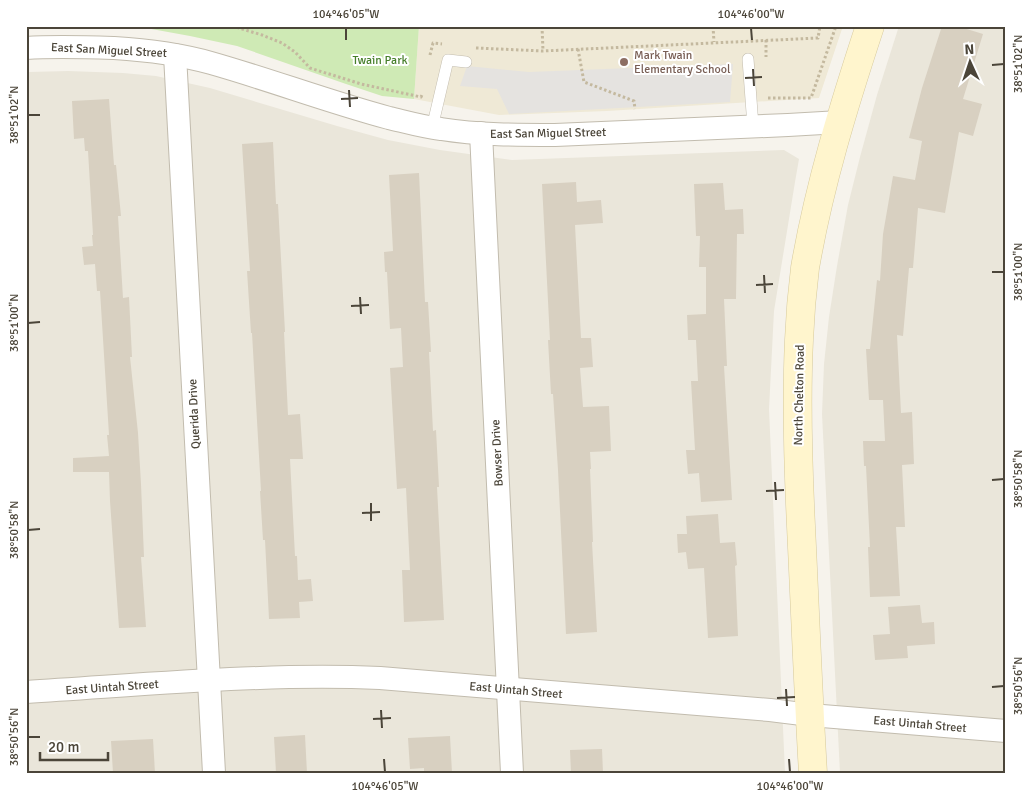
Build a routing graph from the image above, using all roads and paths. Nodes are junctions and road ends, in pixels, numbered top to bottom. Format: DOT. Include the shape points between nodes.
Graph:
graph roads {
  1 [pos="232,26"];
  2 [pos="542,26"];
  3 [pos="713,26"];
  4 [pos="820,26"];
  5 [pos="836,26"];
  6 [pos="870,26"];
  7 [pos="714,42"];
  8 [pos="450,45"];
  9 [pos="26,48"];
  10 [pos="475,48"];
  11 [pos="578,49"];
  12 [pos="542,51"];
  13 [pos="175,54"];
  14 [pos="748,59"];
  15 [pos="429,61"];
  16 [pos="466,62"];
  17 [pos="423,88"];
  18 [pos="768,98"];
  19 [pos="636,117"];
  20 [pos="840,122"];
  21 [pos="752,126"];
  22 [pos="432,128"];
  23 [pos="482,133"];
  24 [pos="209,681"];
  25 [pos="508,689"];
  26 [pos="26,692"];
  27 [pos="810,715"];
  28 [pos="1006,731"];
  29 [pos="214,773"];
  30 [pos="512,773"];
  31 [pos="813,773"];
  1 -- 17 [label="path" via="282,43 310,68 361,84 422,97"];
  2 -- 12 [label="path"];
  3 -- 7 [label="path"];
  4 -- 7 [label="path" via="818,38"];
  5 -- 18 [label="path" via="811,98"];
  6 -- 20 [label="main road, North Chelton Road"];
  7 -- 11 [label="path"];
  8 -- 15 [label="path" via="433,43"];
  9 -- 13 [label="street, East San Miguel Street" via="81,46"];
  10 -- 12 [label="path"];
  11 -- 12 [label="path"];
  11 -- 19 [label="path" via="584,82 634,101"];
  13 -- 22 [label="street, East San Miguel Street" via="354,109"];
  13 -- 24 [label="street, Querida Drive"];
  14 -- 21 [label="lane"];
  16 -- 22 [label="lane" via="448,60"];
  20 -- 21 [label="street, East San Miguel Street"];
  20 -- 27 [label="main road, North Chelton Road" via="805,269 799,344 799,491"];
  21 -- 23 [label="street, East San Miguel Street" via="555,135"];
  22 -- 23 [label="street, East San Miguel Street"];
  23 -- 25 [label="street, Bowser Drive"];
  24 -- 25 [label="street, East Uintah Street" via="319,676"];
  24 -- 26 [label="street, East Uintah Street"];
  24 -- 29 [label="street, Querida Drive"];
  25 -- 27 [label="street, East Uintah Street"];
  25 -- 30 [label="street, Bowser Drive"];
  27 -- 28 [label="street, East Uintah Street"];
  27 -- 31 [label="main road, North Chelton Road"];
}
